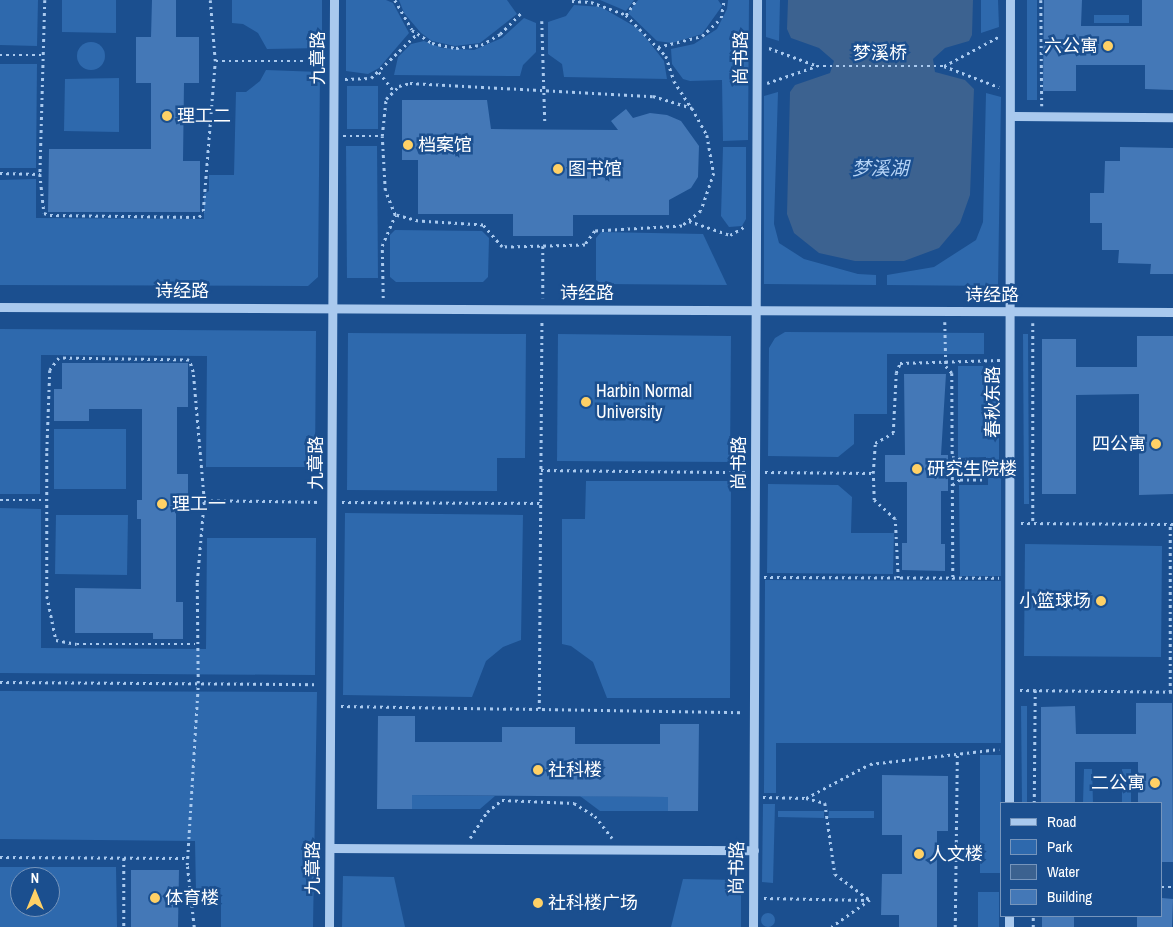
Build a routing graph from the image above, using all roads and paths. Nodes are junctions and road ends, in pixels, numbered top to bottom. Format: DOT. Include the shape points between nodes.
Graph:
graph roads {
  1 [pos="45,0"];
  2 [pos="210,0"];
  3 [pos="334,0"];
  4 [pos="395,0"];
  5 [pos="636,0"];
  6 [pos="724,0"];
  7 [pos="757,0"];
  8 [pos="1010,0"];
  9 [pos="1041,0"];
  10 [pos="572,1"];
  11 [pos="521,13"];
  12 [pos="626,16"];
  13 [pos="542,21"];
  14 [pos="1010,30"];
  15 [pos="418,33"];
  16 [pos="757,44"];
  17 [pos="658,47"];
  18 [pos="0,55"];
  19 [pos="42,55"];
  20 [pos="215,61"];
  21 [pos="334,61"];
  22 [pos="816,66"];
  23 [pos="944,66"];
  24 [pos="379,72"];
  25 [pos="334,79"];
  26 [pos="757,87"];
  27 [pos="394,91"];
  28 [pos="1010,91"];
  29 [pos="544,92"];
  30 [pos="692,108"];
  31 [pos="1010,116"];
  32 [pos="1042,116"];
  33 [pos="1173,117"];
  34 [pos="544,121"];
  35 [pos="334,136"];
  36 [pos="382,136"];
  37 [pos="0,173"];
  38 [pos="40,174"];
  39 [pos="394,215"];
  40 [pos="756,220"];
  41 [pos="689,221"];
  42 [pos="543,245"];
  43 [pos="0,307"];
  44 [pos="333,308"];
  45 [pos="383,308"];
  46 [pos="543,309"];
  47 [pos="756,310"];
  48 [pos="944,311"];
  49 [pos="1010,311"];
  50 [pos="1033,311"];
  51 [pos="1173,312"];
  52 [pos="946,360"];
  53 [pos="1009,360"];
  54 [pos="952,457"];
  55 [pos="541,470"];
  56 [pos="756,472"];
  57 [pos="873,473"];
  58 [pos="952,485"];
  59 [pos="0,500"];
  60 [pos="49,500"];
  61 [pos="204,500"];
  62 [pos="332,502"];
  63 [pos="540,503"];
  64 [pos="1009,523"];
  65 [pos="1033,523"];
  66 [pos="1172,524"];
  67 [pos="755,576"];
  68 [pos="953,577"];
  69 [pos="898,578"];
  70 [pos="1009,578"];
  71 [pos="195,644"];
  72 [pos="0,682"];
  73 [pos="198,683"];
  74 [pos="331,684"];
  75 [pos="1009,690"];
  76 [pos="1034,690"];
  77 [pos="1171,692"];
  78 [pos="330,706"];
  79 [pos="539,710"];
  80 [pos="755,712"];
  81 [pos="1009,748"];
  82 [pos="957,752"];
  83 [pos="754,797"];
  84 [pos="806,798"];
  85 [pos="1009,802"];
  86 [pos="1034,802"];
  87 [pos="330,848"];
  88 [pos="463,849"];
  89 [pos="620,849"];
  90 [pos="754,850"];
  91 [pos="0,857"];
  92 [pos="124,858"];
  93 [pos="187,858"];
  94 [pos="753,897"];
  95 [pos="870,900"];
  96 [pos="124,927"];
  97 [pos="194,927"];
  98 [pos="329,927"];
  99 [pos="753,927"];
  100 [pos="832,927"];
  101 [pos="955,927"];
  1 -- 19 [label="path"];
  2 -- 20 [label="path"];
  3 -- 21 [label="lane, 九章路"];
  4 -- 15 [label="path"];
  5 -- 12 [label="path"];
  6 -- 17 [label="path" via="721,18 702,36"];
  7 -- 16 [label="lane, 尚书路"];
  8 -- 14 [label="lane, 春秋东路"];
  9 -- 32 [label="path"];
  10 -- 12 [label="path" via="591,2"];
  11 -- 15 [label="path" via="500,34 481,45 456,48 432,43"];
  12 -- 17 [label="path"];
  13 -- 29 [label="path"];
  14 -- 23 [label="path"];
  14 -- 28 [label="lane, 春秋东路"];
  15 -- 24 [label="path"];
  16 -- 22 [label="path"];
  16 -- 26 [label="lane, 尚书路"];
  17 -- 30 [label="path"];
  18 -- 19 [label="path"];
  19 -- 38 [label="path"];
  20 -- 21 [label="path"];
  20 -- 38 [label="path" via="203,211 199,217 50,215 44,213"];
  21 -- 25 [label="lane, 九章路"];
  22 -- 23 [label="path, 梦溪桥"];
  22 -- 26 [label="path"];
  23 -- 28 [label="path"];
  24 -- 25 [label="path" via="372,78"];
  24 -- 27 [label="path"];
  25 -- 35 [label="lane, 九章路"];
  26 -- 40 [label="lane, 尚书路"];
  27 -- 29 [label="path" via="410,83"];
  27 -- 36 [label="path" via="386,99"];
  28 -- 31 [label="lane, 春秋东路"];
  29 -- 30 [label="path" via="653,96"];
  29 -- 34 [label="path"];
  30 -- 41 [label="path" via="707,135 714,173 701,211"];
  31 -- 32 [label="lane"];
  31 -- 49 [label="lane, 春秋东路"];
  32 -- 33 [label="lane"];
  35 -- 36 [label="path"];
  35 -- 44 [label="lane, 九章路"];
  36 -- 39 [label="path" via="385,190"];
  37 -- 38 [label="path"];
  39 -- 42 [label="path" via="418,221 483,225 502,246"];
  39 -- 45 [label="path" via="382,246"];
  40 -- 41 [label="path" via="730,235"];
  40 -- 47 [label="lane, 尚书路"];
  41 -- 42 [label="path" via="682,226 595,231 584,245"];
  42 -- 46 [label="path"];
  43 -- 44 [label="lane, 诗经路"];
  44 -- 45 [label="lane, 诗经路"];
  44 -- 62 [label="lane, 九章路"];
  45 -- 46 [label="lane, 诗经路"];
  46 -- 47 [label="lane, 诗经路"];
  46 -- 55 [label="path"];
  47 -- 48 [label="lane, 诗经路"];
  47 -- 56 [label="lane, 尚书路"];
  48 -- 49 [label="lane, 诗经路"];
  48 -- 52 [label="path"];
  49 -- 50 [label="lane, 诗经路"];
  49 -- 53 [label="lane, 春秋东路"];
  50 -- 51 [label="lane, 诗经路"];
  50 -- 65 [label="path"];
  52 -- 53 [label="path"];
  52 -- 54 [label="path" via="952,373"];
  52 -- 57 [label="path" via="900,363 896,373 893,434 875,443"];
  53 -- 64 [label="lane, 春秋东路"];
  54 -- 58 [label="path"];
  54 -- 58 [label="path" via="981,463 990,470 982,480 960,480"];
  55 -- 56 [label="path"];
  55 -- 63 [label="path"];
  56 -- 57 [label="path"];
  56 -- 67 [label="lane, 尚书路"];
  57 -- 69 [label="path" via="874,500 895,519"];
  58 -- 68 [label="path"];
  59 -- 60 [label="path"];
  60 -- 61 [label="path" via="50,370 59,358 189,360 198,412"];
  60 -- 71 [label="path" via="47,596 56,640"];
  61 -- 62 [label="path"];
  61 -- 71 [label="path"];
  62 -- 63 [label="path"];
  62 -- 74 [label="lane, 九章路"];
  63 -- 79 [label="path"];
  64 -- 65 [label="path"];
  64 -- 70 [label="lane, 春秋东路"];
  65 -- 66 [label="path"];
  66 -- 77 [label="path"];
  67 -- 69 [label="path"];
  67 -- 80 [label="lane, 尚书路"];
  68 -- 69 [label="path"];
  68 -- 70 [label="path"];
  70 -- 75 [label="lane, 春秋东路"];
  71 -- 73 [label="path"];
  72 -- 73 [label="path"];
  73 -- 74 [label="path"];
  73 -- 93 [label="path"];
  74 -- 78 [label="lane, 九章路"];
  75 -- 76 [label="path"];
  75 -- 81 [label="lane, 春秋东路"];
  76 -- 77 [label="path"];
  76 -- 86 [label="path"];
  78 -- 79 [label="path"];
  78 -- 87 [label="lane, 九章路"];
  79 -- 80 [label="path"];
  80 -- 83 [label="lane, 尚书路"];
  81 -- 82 [label="path"];
  81 -- 85 [label="lane, 春秋东路"];
  82 -- 84 [label="path" via="870,764"];
  82 -- 101 [label="path"];
  83 -- 84 [label="path"];
  83 -- 90 [label="lane, 尚书路"];
  84 -- 95 [label="path" via="825,804 836,874"];
  87 -- 88 [label="lane"];
  87 -- 98 [label="lane, 九章路"];
  88 -- 89 [label="lane"];
  88 -- 89 [label="path" via="487,812 502,800 574,804 595,816"];
  89 -- 90 [label="lane"];
  90 -- 94 [label="lane, 尚书路"];
  91 -- 92 [label="path"];
  92 -- 93 [label="path"];
  92 -- 96 [label="path"];
  93 -- 97 [label="path"];
  94 -- 95 [label="path"];
  94 -- 99 [label="lane, 尚书路"];
  95 -- 100 [label="path"];
}
